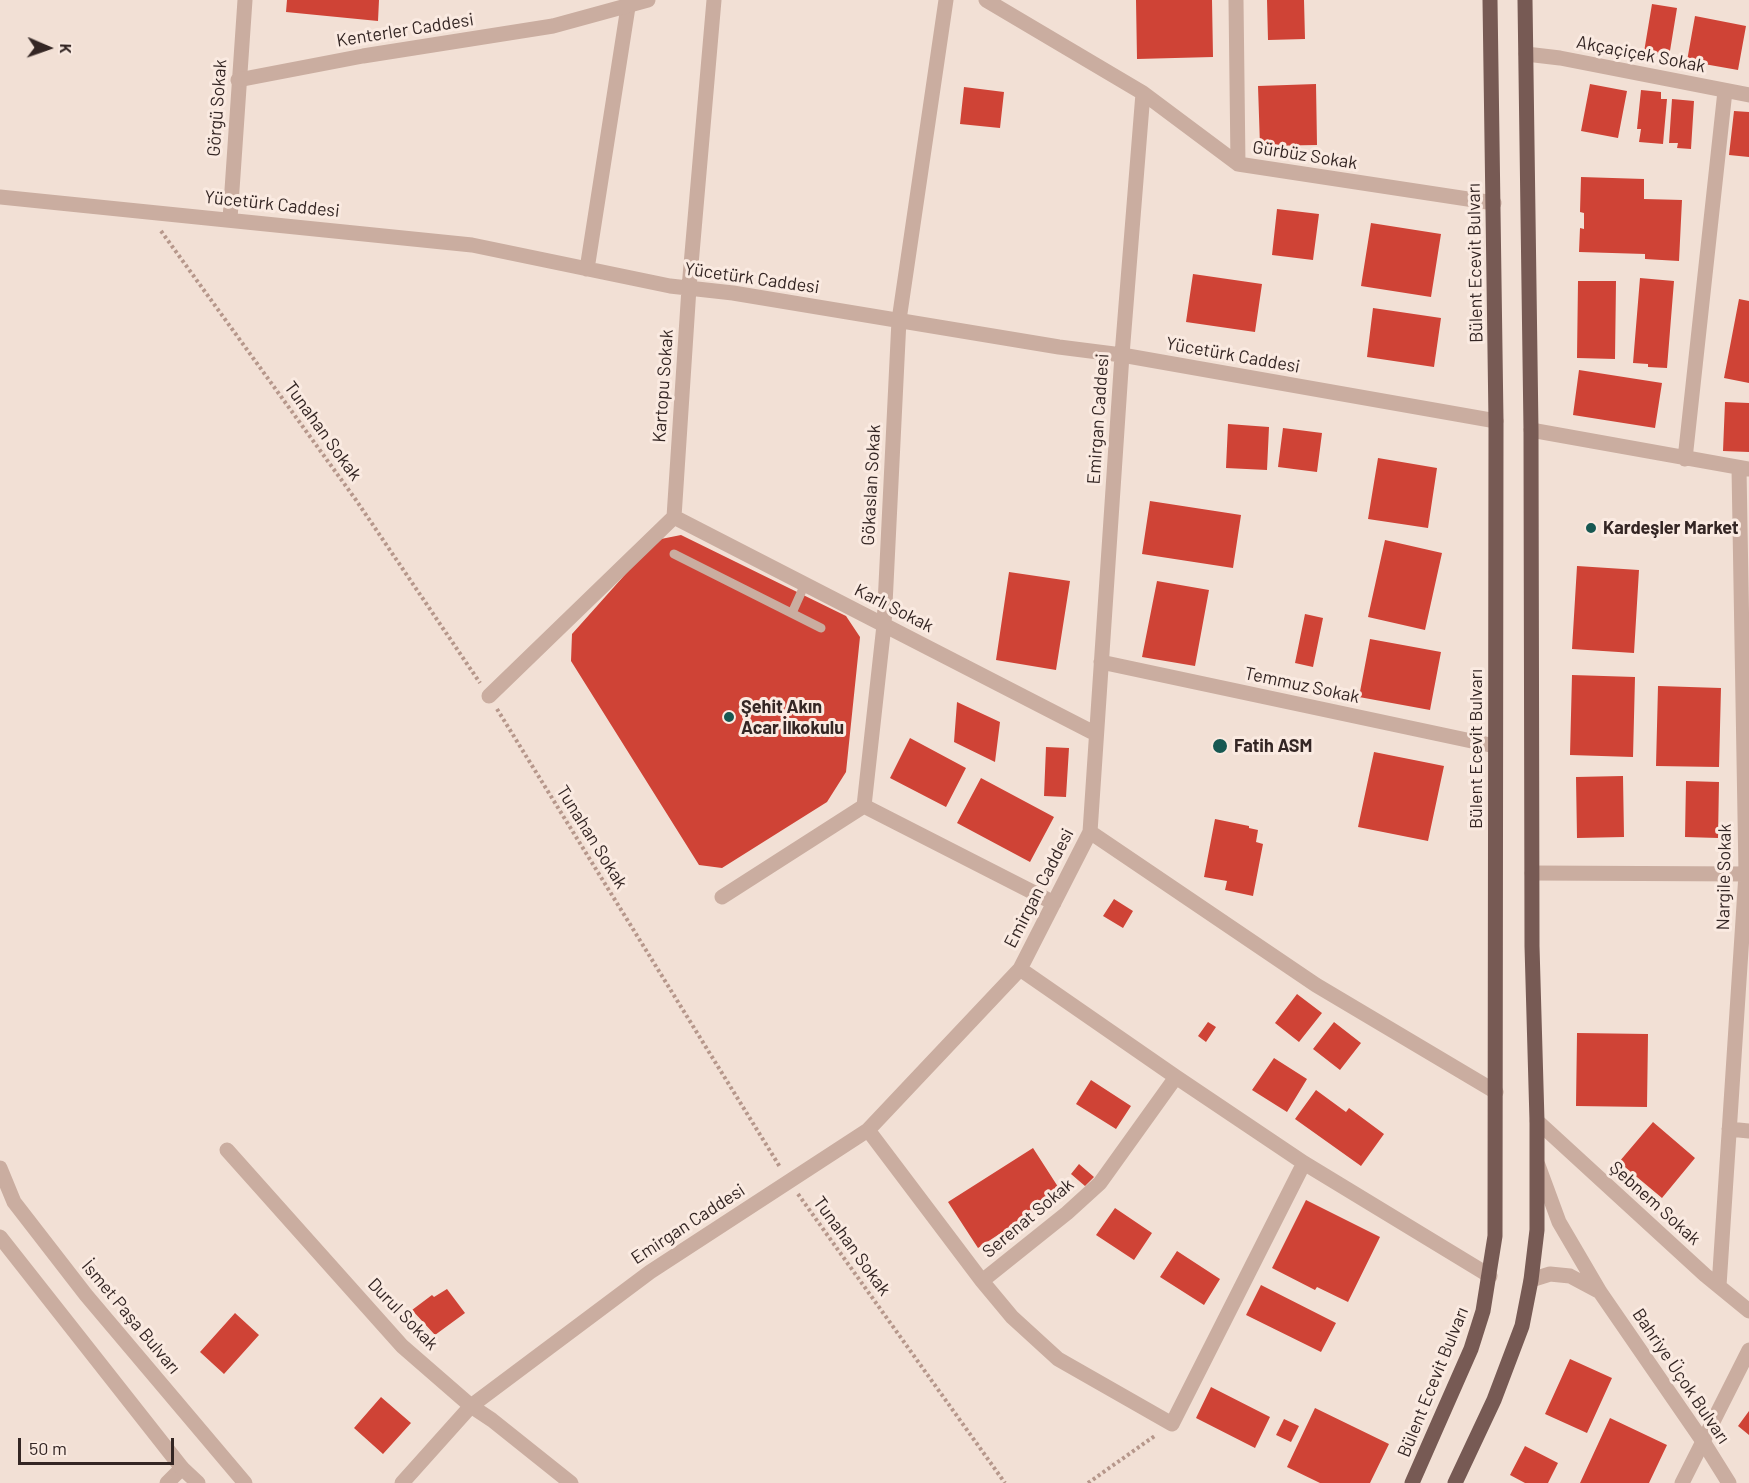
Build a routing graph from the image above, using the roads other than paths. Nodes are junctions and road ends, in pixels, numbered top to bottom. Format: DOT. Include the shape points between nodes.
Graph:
graph roads {
  1 [pos="245,0"];
  2 [pos="648,0"];
  3 [pos="714,0"];
  4 [pos="946,0"];
  5 [pos="986,0"];
  6 [pos="1236,0"];
  7 [pos="1490,0"];
  8 [pos="1525,0"];
  9 [pos="628,4"];
  10 [pos="1526,54"];
  11 [pos="238,80"];
  12 [pos="1725,91"];
  13 [pos="1143,93"];
  14 [pos="1749,95"];
  15 [pos="1238,164"];
  16 [pos="0,197"];
  17 [pos="1494,203"];
  18 [pos="230,219"];
  19 [pos="587,269"];
  20 [pos="689,288"];
  21 [pos="899,320"];
  22 [pos="1122,355"];
  23 [pos="1496,421"];
  24 [pos="1531,430"];
  25 [pos="1685,459"];
  26 [pos="1744,469"];
  27 [pos="674,517"];
  28 [pos="674,554"];
  29 [pos="805,584"];
  30 [pos="792,613"];
  31 [pos="884,625"];
  32 [pos="821,628"];
  33 [pos="1101,662"];
  34 [pos="489,696"];
  35 [pos="1096,734"];
  36 [pos="1495,746"];
  37 [pos="864,806"];
  38 [pos="1090,832"];
  39 [pos="1532,873"];
  40 [pos="1748,874"];
  41 [pos="722,897"];
  42 [pos="1053,903"];
  43 [pos="1020,969"];
  44 [pos="1176,1077"];
  45 [pos="1496,1092"];
  46 [pos="1537,1121"];
  47 [pos="1730,1129"];
  48 [pos="868,1130"];
  49 [pos="1749,1131"];
  50 [pos="227,1150"];
  51 [pos="1304,1162"];
  52 [pos="1538,1165"];
  53 [pos="0,1168"];
  54 [pos="0,1237"];
  55 [pos="1490,1276"];
  56 [pos="1531,1280"];
  57 [pos="982,1281"];
  58 [pos="1719,1286"];
  59 [pos="1600,1292"];
  60 [pos="1749,1311"];
  61 [pos="1749,1350"];
  62 [pos="471,1406"];
  63 [pos="1704,1443"];
  64 [pos="182,1468"];
  65 [pos="167,1483"];
  66 [pos="198,1483"];
  67 [pos="245,1483"];
  68 [pos="402,1483"];
  69 [pos="571,1483"];
  70 [pos="1412,1483"];
  71 [pos="1455,1483"];
  72 [pos="1682,1483"];
  73 [pos="1729,1483"];
  1 -- 11 [label="street, Görgü Sokak"];
  2 -- 9 [label="street, Kenterler Caddesi"];
  3 -- 20 [label="street, Kartopu Sokak"];
  4 -- 21 [label="street, Gökaslan Sokak"];
  5 -- 13 [label="street"];
  6 -- 15 [label="street, Gürbüz Sokak"];
  7 -- 17 [label="main road, Bülent Ecevit Bulvarı"];
  8 -- 10 [label="main road"];
  9 -- 11 [label="street, Kenterler Caddesi" via="553,26"];
  9 -- 19 [label="street"];
  10 -- 12 [label="street, Akçaçiçek Sokak"];
  10 -- 24 [label="main road"];
  11 -- 18 [label="street, Görgü Sokak"];
  12 -- 14 [label="street, Akçaçiçek Sokak"];
  12 -- 25 [label="street"];
  13 -- 15 [label="street"];
  13 -- 22 [label="street, Emirgan Caddesi"];
  15 -- 17 [label="street, Gürbüz Sokak"];
  16 -- 18 [label="street, Yücetürk Caddesi"];
  17 -- 23 [label="main road, Bülent Ecevit Bulvarı"];
  18 -- 19 [label="street, Yücetürk Caddesi" via="472,245"];
  19 -- 20 [label="street, Yücetürk Caddesi"];
  20 -- 21 [label="street, Yücetürk Caddesi"];
  20 -- 27 [label="street, Kartopu Sokak"];
  21 -- 22 [label="street, Yücetürk Caddesi"];
  21 -- 31 [label="street, Gökaslan Sokak"];
  22 -- 23 [label="street, Yücetürk Caddesi"];
  22 -- 33 [label="street, Emirgan Caddesi"];
  23 -- 36 [label="main road, Bülent Ecevit Bulvarı"];
  24 -- 25 [label="street"];
  24 -- 39 [label="main road"];
  25 -- 26 [label="street"];
  26 -- 40 [label="street, Nargile Sokak"];
  27 -- 29 [label="street, Karlı Sokak"];
  27 -- 34 [label="street"];
  28 -- 30 [label="lane"];
  29 -- 30 [label="lane"];
  29 -- 31 [label="street, Karlı Sokak"];
  30 -- 32 [label="lane"];
  31 -- 35 [label="street, Karlı Sokak"];
  31 -- 37 [label="street, Gökaslan Sokak"];
  33 -- 35 [label="street, Emirgan Caddesi"];
  33 -- 36 [label="street, Temmuz Sokak"];
  35 -- 38 [label="street, Emirgan Caddesi"];
  36 -- 45 [label="main road, Bülent Ecevit Bulvarı"];
  37 -- 41 [label="street"];
  37 -- 42 [label="street"];
  38 -- 42 [label="street, Emirgan Caddesi"];
  38 -- 45 [label="street" via="1316,985"];
  39 -- 40 [label="street"];
  39 -- 46 [label="main road"];
  40 -- 47 [label="street, Nargile Sokak"];
  42 -- 43 [label="street, Emirgan Caddesi"];
  43 -- 44 [label="street"];
  43 -- 48 [label="street, Emirgan Caddesi"];
  44 -- 51 [label="street"];
  44 -- 57 [label="street, Serenat Sokak" via="1100,1182"];
  45 -- 55 [label="main road, Bülent Ecevit Bulvarı" via="1496,1236"];
  46 -- 52 [label="main road"];
  46 -- 58 [label="street, Şebnem Sokak"];
  47 -- 49 [label="street"];
  47 -- 58 [label="street, Nargile Sokak"];
  48 -- 57 [label="street"];
  48 -- 62 [label="street, Emirgan Caddesi" via="650,1272"];
  50 -- 62 [label="street, Durul Sokak" via="402,1346"];
  51 -- 55 [label="street"];
  51 -- 57 [label="street, Serenat Sokak" via="1172,1424 1058,1359 1012,1317"];
  52 -- 56 [label="main road"];
  52 -- 59 [label="street, Bahriye Üçok Bulvarı" via="1559,1222"];
  53 -- 67 [label="street, İsmet Paşa Bulvarı" via="14,1202 86,1295"];
  54 -- 64 [label="street"];
  55 -- 70 [label="main road, Bülent Ecevit Bulvarı" via="1484,1311 1471,1349"];
  56 -- 59 [label="street, Bahriye Üçok Bulvarı" via="1551,1274 1570,1276"];
  56 -- 71 [label="main road" via="1522,1326 1494,1400"];
  58 -- 60 [label="street, Şebnem Sokak"];
  59 -- 63 [label="street, Bahriye Üçok Bulvarı"];
  61 -- 63 [label="street"];
  62 -- 68 [label="street, Emirgan Caddesi"];
  62 -- 69 [label="street, Durul Sokak"];
  63 -- 72 [label="street"];
  63 -- 73 [label="street, Bahriye Üçok Bulvarı"];
  64 -- 65 [label="street"];
  64 -- 66 [label="street"];
}
